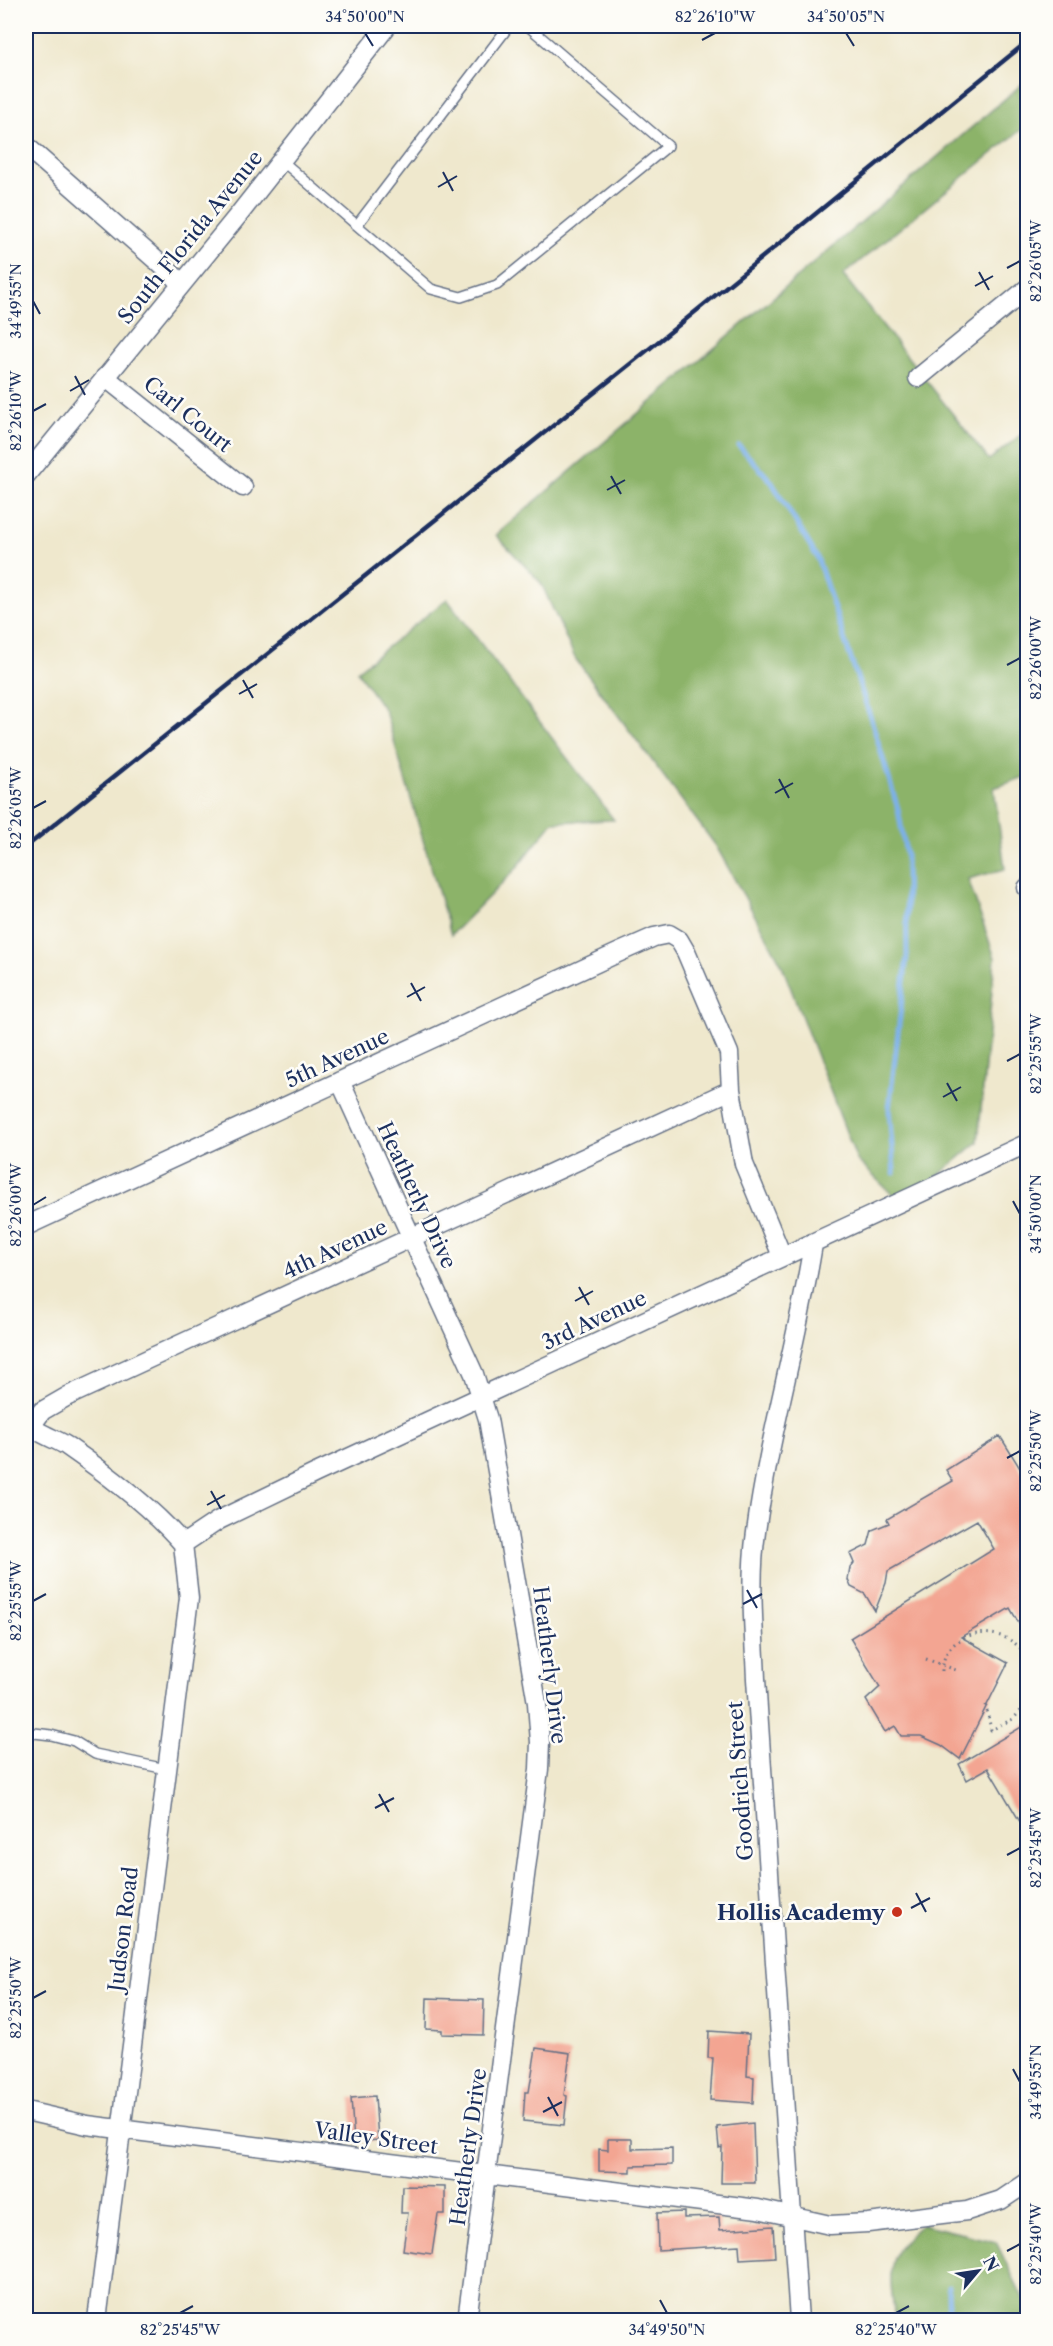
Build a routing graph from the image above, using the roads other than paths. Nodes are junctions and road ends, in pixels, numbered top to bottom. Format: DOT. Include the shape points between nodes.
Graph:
graph roads {
  1 [pos="387,26"];
  2 [pos="509,26"];
  3 [pos="528,26"];
  4 [pos="26,146"];
  5 [pos="281,160"];
  6 [pos="357,225"];
  7 [pos="182,283"];
  8 [pos="1028,288"];
  9 [pos="105,377"];
  10 [pos="918,378"];
  11 [pos="26,475"];
  12 [pos="243,487"];
  13 [pos="340,1081"];
  14 [pos="731,1090"];
  15 [pos="1028,1143"];
  16 [pos="26,1226"];
  17 [pos="412,1238"];
  18 [pos="813,1244"];
  19 [pos="782,1256"];
  20 [pos="481,1397"];
  21 [pos="27,1426"];
  22 [pos="183,1544"];
  23 [pos="26,1732"];
  24 [pos="166,1769"];
  25 [pos="26,2111"];
  26 [pos="121,2129"];
  27 [pos="488,2176"];
  28 [pos="1027,2183"];
  29 [pos="792,2217"];
  30 [pos="97,2320"];
  31 [pos="467,2320"];
  32 [pos="799,2320"];
  1 -- 5 [label="street, South Florida Avenue"];
  2 -- 6 [label="lane"];
  3 -- 6 [label="lane" via="668,146 497,285 461,297 431,289"];
  4 -- 7 [label="street"];
  5 -- 6 [label="lane"];
  5 -- 7 [label="street, South Florida Avenue"];
  7 -- 9 [label="street, South Florida Avenue"];
  8 -- 10 [label="street"];
  9 -- 11 [label="street, South Florida Avenue"];
  9 -- 12 [label="street, Carl Court"];
  13 -- 14 [label="street, 5th Avenue" via="620,952 669,934 679,940 686,952 729,1053"];
  13 -- 16 [label="street, 5th Avenue"];
  13 -- 17 [label="street, Heatherly Drive"];
  14 -- 17 [label="street, 4th Avenue"];
  14 -- 19 [label="street" via="744,1164"];
  15 -- 18 [label="street, 3rd Avenue"];
  17 -- 20 [label="street, Heatherly Drive"];
  17 -- 21 [label="street, 4th Avenue" via="68,1396 42,1411"];
  18 -- 19 [label="street, 3rd Avenue"];
  18 -- 29 [label="street, Goodrich Street" via="762,1489 753,1586"];
  19 -- 20 [label="street, 3rd Avenue"];
  20 -- 22 [label="street, 3rd Avenue" via="219,1520"];
  20 -- 27 [label="street, Heatherly Drive" via="494,1443 540,1742"];
  21 -- 22 [label="street" via="65,1445 92,1465 165,1523"];
  22 -- 24 [label="street, Judson Road" via="189,1598"];
  23 -- 24 [label="lane" via="75,1741 95,1754"];
  24 -- 26 [label="street, Judson Road"];
  25 -- 26 [label="street, Valley Street"];
  26 -- 27 [label="street, Valley Street"];
  26 -- 30 [label="street, Judson Road"];
  27 -- 29 [label="street, Valley Street" via="758,2209"];
  27 -- 31 [label="street, Heatherly Drive"];
  28 -- 29 [label="street, Valley Street" via="1001,2200 940,2216 830,2225"];
  29 -- 32 [label="street, Goodrich Street"];
}
